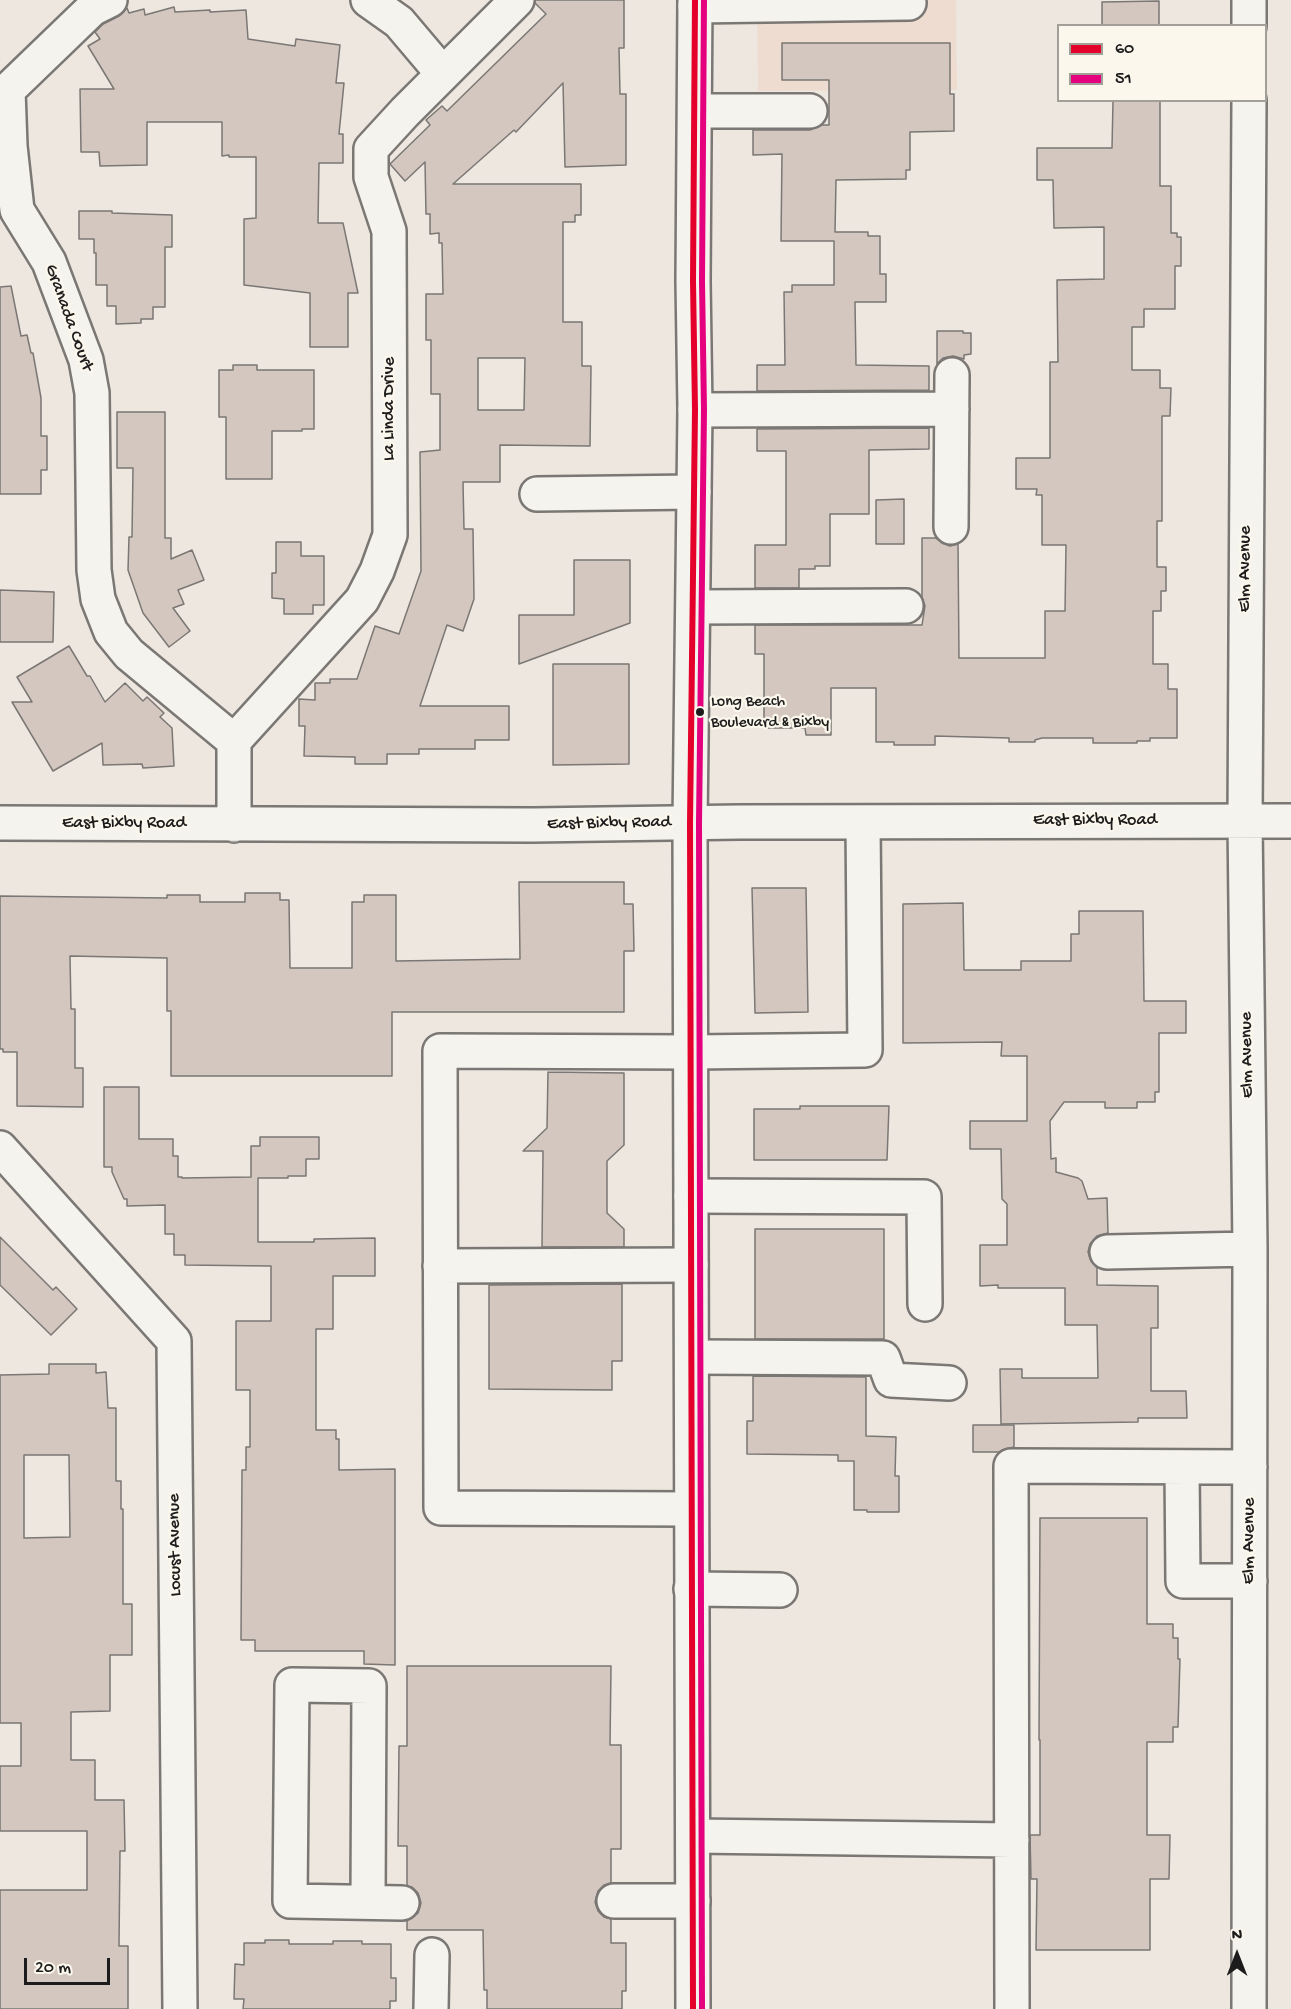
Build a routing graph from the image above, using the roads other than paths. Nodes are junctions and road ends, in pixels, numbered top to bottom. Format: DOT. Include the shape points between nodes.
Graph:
graph roads {
  1 [pos="110,0"];
  2 [pos="368,0"];
  3 [pos="517,0"];
  4 [pos="1249,0"];
  5 [pos="695,3"];
  6 [pos="909,3"];
  7 [pos="1249,24"];
  8 [pos="443,74"];
  9 [pos="1249,102"];
  10 [pos="695,111"];
  11 [pos="810,111"];
  12 [pos="952,375"];
  13 [pos="952,409"];
  14 [pos="695,410"];
  15 [pos="694,492"];
  16 [pos="537,494"];
  17 [pos="951,527"];
  18 [pos="906,606"];
  19 [pos="694,607"];
  20 [pos="234,741"];
  21 [pos="1245,821"];
  22 [pos="1291,821"];
  23 [pos="863,822"];
  24 [pos="0,823"];
  25 [pos="690,823"];
  26 [pos="234,825"];
  27 [pos="692,1052"];
  28 [pos="0,1148"];
  29 [pos="691,1196"];
  30 [pos="1250,1249"];
  31 [pos="1107,1252"];
  32 [pos="440,1266"];
  33 [pos="691,1266"];
  34 [pos="926,1304"];
  35 [pos="692,1356"];
  36 [pos="949,1383"];
  37 [pos="1182,1467"];
  38 [pos="1250,1467"];
  39 [pos="691,1509"];
  40 [pos="1250,1581"];
  41 [pos="691,1589"];
  42 [pos="780,1590"];
  43 [pos="693,1836"];
  44 [pos="1012,1840"];
  45 [pos="614,1901"];
  46 [pos="693,1901"];
  47 [pos="368,1902"];
  48 [pos="402,1903"];
  49 [pos="432,1955"];
  50 [pos="180,2009"];
  51 [pos="431,2009"];
  52 [pos="693,2009"];
  53 [pos="1012,2009"];
  54 [pos="1249,2009"];
  1 -- 20 [label="street, Granada Court" via="93,9 8,90 16,210 49,262 86,360 93,393 93,550 98,599 111,632 129,654"];
  2 -- 8 [label="street" via="399,22"];
  3 -- 8 [label="street, La Linda Drive"];
  4 -- 7 [label="street"];
  5 -- 6 [label="street"];
  5 -- 10 [label="street"];
  8 -- 20 [label="street, La Linda Drive" via="371,149 371,177 389,231 390,535 362,600"];
  9 -- 21 [label="street, Elm Avenue"];
  10 -- 11 [label="street"];
  10 -- 14 [label="street"];
  12 -- 13 [label="street"];
  13 -- 14 [label="street"];
  13 -- 17 [label="street"];
  14 -- 15 [label="street"];
  15 -- 16 [label="street"];
  15 -- 19 [label="street"];
  18 -- 19 [label="street"];
  19 -- 25 [label="street"];
  20 -- 26 [label="street"];
  21 -- 22 [label="street, East Bixby Road"];
  21 -- 23 [label="street, East Bixby Road"];
  21 -- 30 [label="street, Elm Avenue"];
  23 -- 25 [label="street, East Bixby Road"];
  23 -- 27 [label="street" via="865,1050"];
  24 -- 26 [label="street, East Bixby Road"];
  25 -- 26 [label="street, East Bixby Road"];
  25 -- 27 [label="street"];
  27 -- 29 [label="street"];
  27 -- 32 [label="street" via="440,1051"];
  28 -- 50 [label="street, Locust Avenue" via="174,1341"];
  29 -- 33 [label="street"];
  29 -- 34 [label="street" via="924,1197"];
  30 -- 31 [label="street"];
  30 -- 38 [label="street, Elm Avenue"];
  32 -- 33 [label="street"];
  32 -- 39 [label="street" via="441,1508"];
  33 -- 35 [label="street"];
  35 -- 36 [label="street" via="883,1358 891,1380"];
  35 -- 39 [label="street"];
  37 -- 38 [label="street"];
  37 -- 40 [label="street" via="1184,1581"];
  37 -- 44 [label="street" via="1011,1466"];
  38 -- 40 [label="street, Elm Avenue"];
  39 -- 41 [label="street"];
  40 -- 54 [label="street, Elm Avenue"];
  41 -- 42 [label="street"];
  41 -- 43 [label="street"];
  43 -- 44 [label="street"];
  43 -- 46 [label="street"];
  44 -- 53 [label="street"];
  45 -- 46 [label="street"];
  46 -- 52 [label="street"];
  47 -- 47 [label="street" via="290,1901 292,1685 369,1686"];
  47 -- 48 [label="street"];
  49 -- 51 [label="street"];
}
